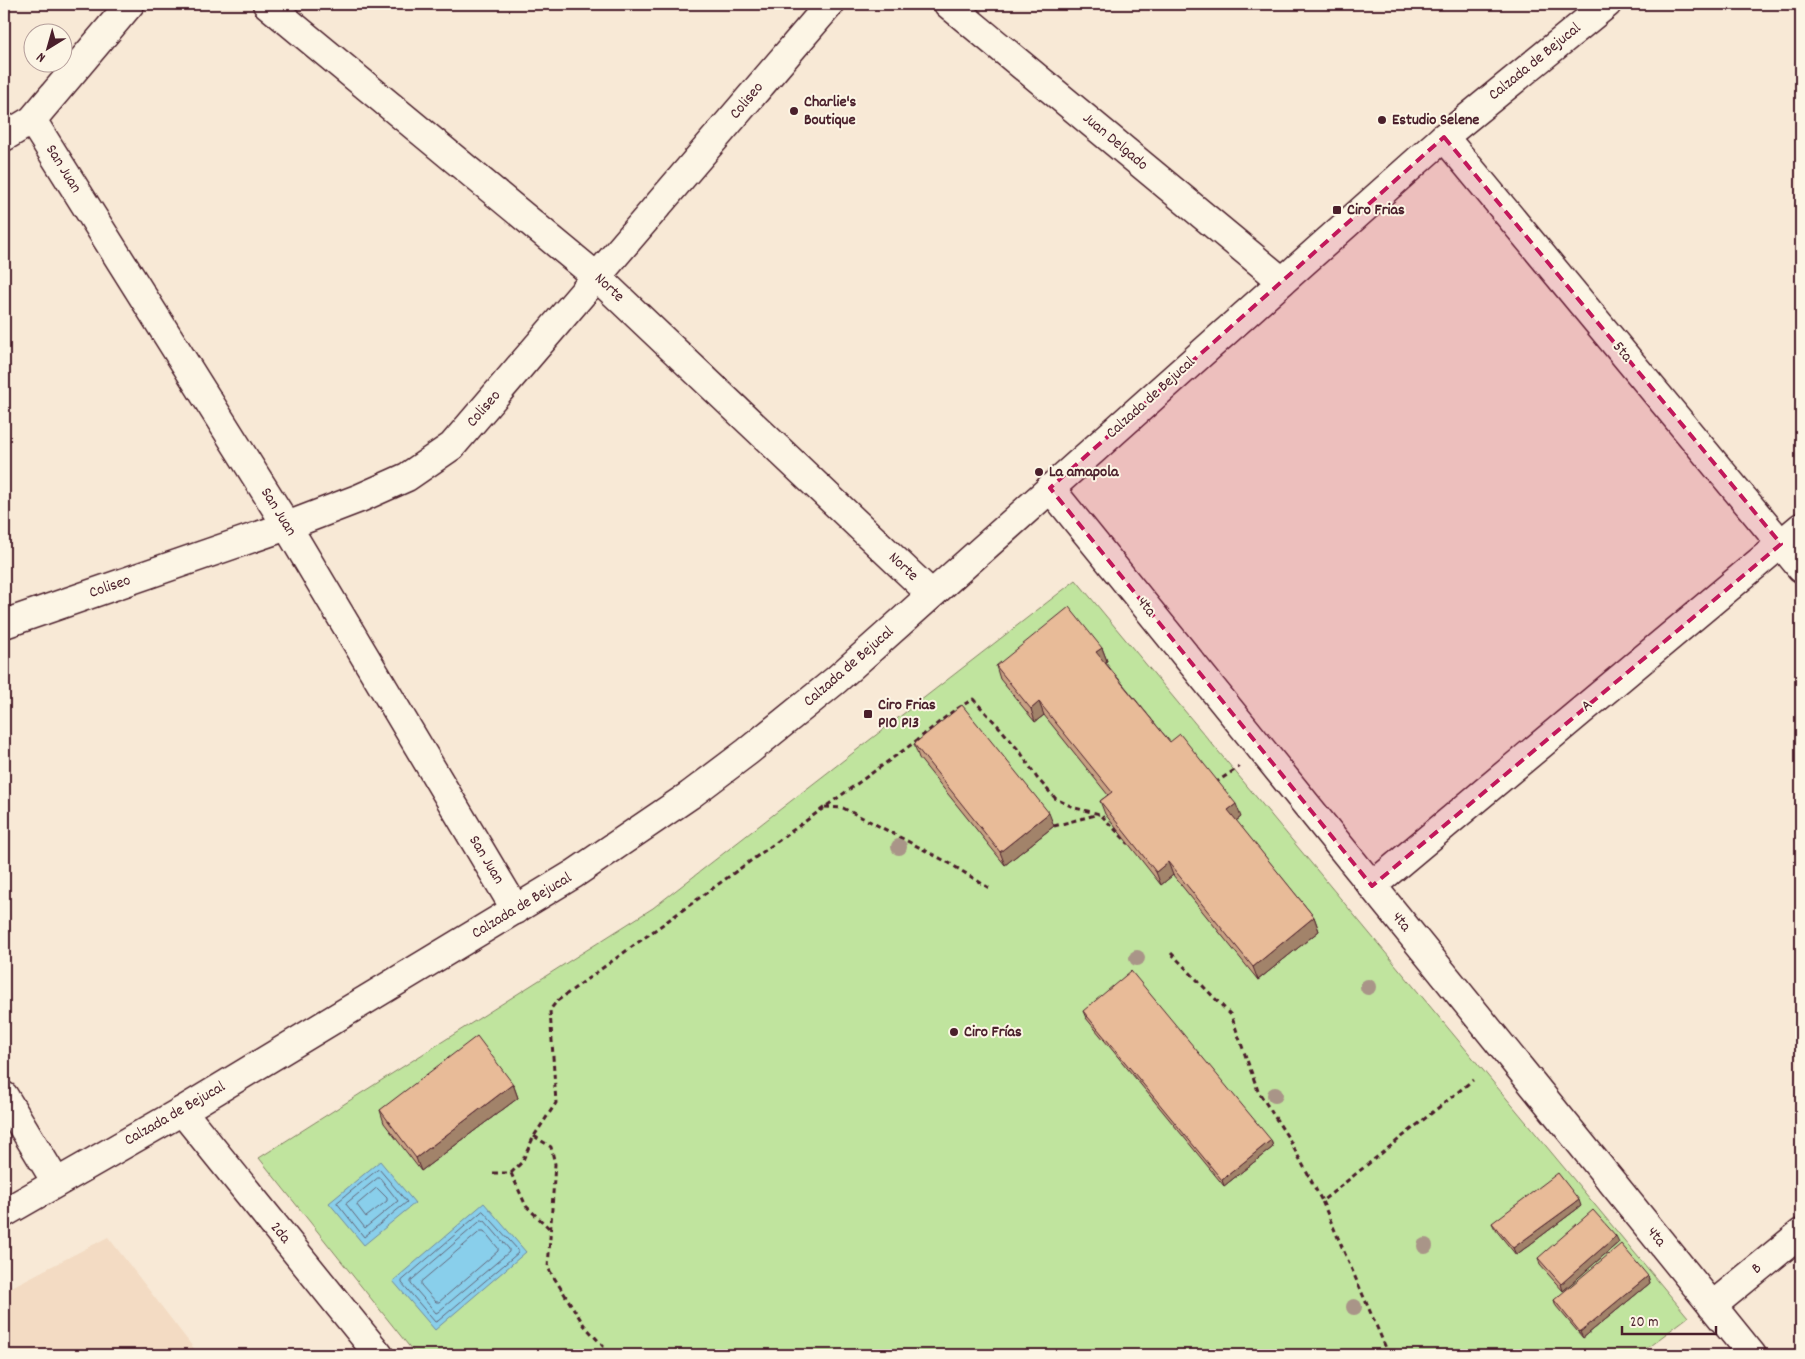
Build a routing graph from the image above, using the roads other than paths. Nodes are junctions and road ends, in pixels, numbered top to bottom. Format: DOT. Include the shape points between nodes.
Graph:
graph roads {
  1 [pos="130,4"];
  2 [pos="267,4"];
  3 [pos="830,4"];
  4 [pos="948,4"];
  5 [pos="1608,4"];
  6 [pos="32,120"];
  7 [pos="1444,136"];
  8 [pos="4,137"];
  9 [pos="597,277"];
  10 [pos="1282,281"];
  11 [pos="1050,488"];
  12 [pos="287,526"];
  13 [pos="1791,535"];
  14 [pos="1801,568"];
  15 [pos="932,594"];
  16 [pos="4,624"];
  17 [pos="1372,886"];
  18 [pos="516,910"];
  19 [pos="4,1096"];
  20 [pos="182,1111"];
  21 [pos="56,1182"];
  22 [pos="4,1213"];
  23 [pos="1801,1233"];
  24 [pos="1712,1306"];
  25 [pos="379,1355"];
  26 [pos="1752,1355"];
  1 -- 6 [label="street"];
  2 -- 9 [label="street, Norte"];
  3 -- 9 [label="street, Coliseo"];
  4 -- 10 [label="street, Juan Delgado"];
  5 -- 7 [label="street, Calzada de Bejucal"];
  6 -- 8 [label="street"];
  6 -- 12 [label="street, San Juan"];
  7 -- 10 [label="street, Calzada de Bejucal"];
  7 -- 13 [label="street, 5ta"];
  9 -- 12 [label="street, Coliseo" via="452,446 407,477"];
  9 -- 15 [label="street, Norte"];
  10 -- 11 [label="street, Calzada de Bejucal"];
  11 -- 15 [label="street, Calzada de Bejucal"];
  11 -- 17 [label="street, 4ta"];
  12 -- 16 [label="street, Coliseo"];
  12 -- 18 [label="street, San Juan"];
  13 -- 14 [label="street, 5ta"];
  13 -- 17 [label="street, A"];
  15 -- 18 [label="street, Calzada de Bejucal" via="836,680 712,779 582,869"];
  17 -- 24 [label="street, 4ta"];
  18 -- 20 [label="street, Calzada de Bejucal"];
  19 -- 21 [label="street"];
  20 -- 21 [label="street, Calzada de Bejucal"];
  20 -- 25 [label="street, 2da"];
  21 -- 22 [label="street, Calzada de Bejucal"];
  23 -- 24 [label="street, B"];
  24 -- 26 [label="street, 4ta"];
}
